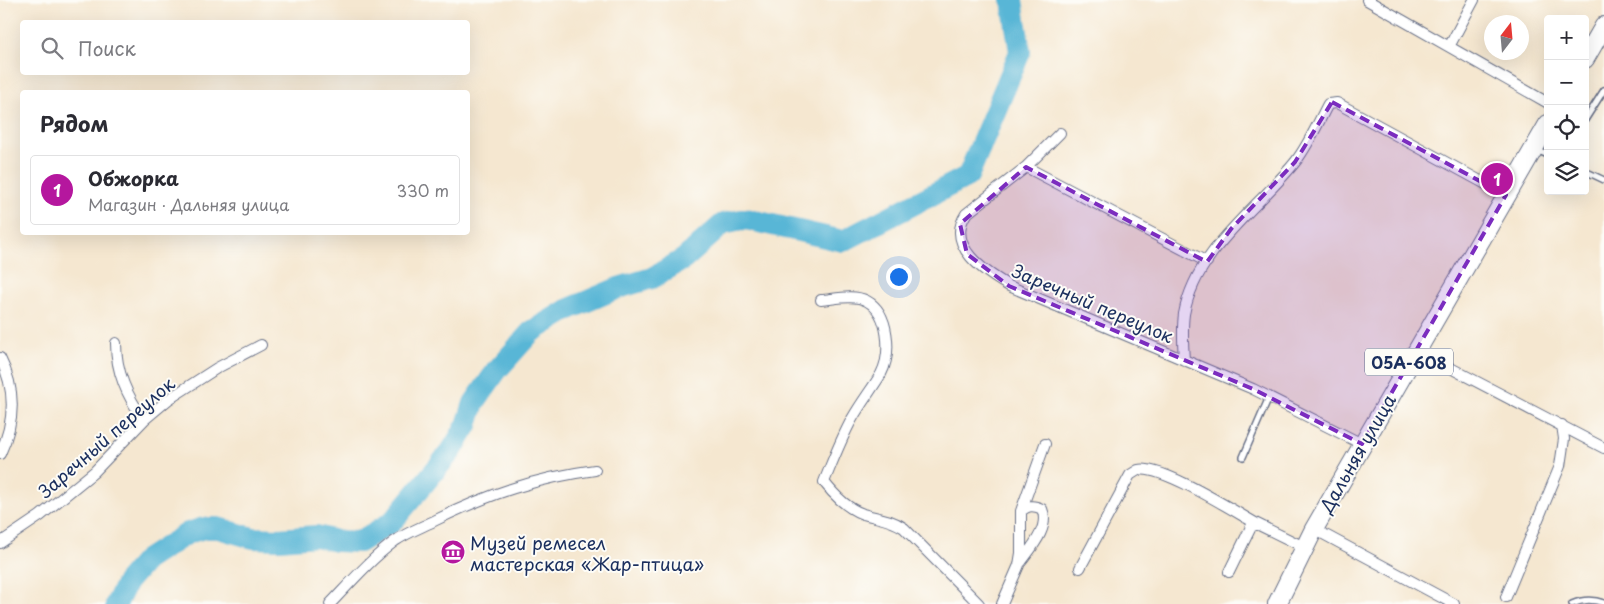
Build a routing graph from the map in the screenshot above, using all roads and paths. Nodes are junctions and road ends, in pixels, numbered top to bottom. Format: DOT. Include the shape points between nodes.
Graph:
graph roads {
  1 [pos="1367,0"];
  2 [pos="1474,0"];
  3 [pos="1604,26"];
  4 [pos="1450,45"];
  5 [pos="1589,52"];
  6 [pos="1604,90"];
  7 [pos="1544,100"];
  8 [pos="1589,114"];
  9 [pos="1060,133"];
  10 [pos="1541,152"];
  11 [pos="1026,167"];
  12 [pos="1589,173"];
  13 [pos="1604,180"];
  14 [pos="1506,196"];
  15 [pos="1207,262"];
  16 [pos="821,300"];
  17 [pos="116,343"];
  18 [pos="261,345"];
  19 [pos="1416,350"];
  20 [pos="0,358"];
  21 [pos="1184,360"];
  22 [pos="1270,397"];
  23 [pos="144,420"];
  24 [pos="1562,426"];
  25 [pos="1045,444"];
  26 [pos="1362,444"];
  27 [pos="1604,448"];
  28 [pos="0,454"];
  29 [pos="1243,457"];
  30 [pos="595,470"];
  31 [pos="1021,511"];
  32 [pos="1257,524"];
  33 [pos="1314,529"];
  34 [pos="0,542"];
  35 [pos="1304,547"];
  36 [pos="1019,565"];
  37 [pos="1080,568"];
  38 [pos="1229,572"];
  39 [pos="1506,597"];
  40 [pos="1604,603"];
  41 [pos="330,604"];
  42 [pos="979,604"];
  43 [pos="1002,604"];
  44 [pos="1277,604"];
  45 [pos="1454,604"];
  46 [pos="1572,604"];
  1 -- 4 [label="street"];
  2 -- 4 [label="street"];
  3 -- 5 [label="highway"];
  4 -- 7 [label="street"];
  6 -- 8 [label="lane"];
  9 -- 11 [label="street, Заречный переулок"];
  10 -- 14 [label="highway, Дальняя улица / 05А-608"];
  11 -- 15 [label="street"];
  11 -- 21 [label="street, Заречный переулок" via="966,214 960,224 960,235 967,254 1009,286"];
  12 -- 13 [label="lane"];
  14 -- 15 [label="street" via="1332,102 1295,162 1231,229"];
  14 -- 19 [label="highway, Дальняя улица / 05А-608"];
  15 -- 21 [label="street" via="1193,287 1184,314"];
  16 -- 42 [label="street" via="851,297 866,300 881,317 887,341 881,373 852,419 824,482 836,498 856,510 904,528"];
  17 -- 23 [label="street" via="119,373"];
  18 -- 23 [label="street, Заречный переулок" via="201,377"];
  19 -- 24 [label="street"];
  19 -- 26 [label="highway, Дальняя улица / 05А-608"];
  20 -- 28 [label="street" via="12,393 12,415"];
  21 -- 22 [label="street, Заречный переулок"];
  22 -- 26 [label="street, Заречный переулок"];
  22 -- 29 [label="lane"];
  23 -- 34 [label="street, Заречный переулок" via="94,472 40,516"];
  24 -- 27 [label="street"];
  24 -- 39 [label="street" via="1564,446 1560,466"];
  25 -- 31 [label="street"];
  26 -- 33 [label="highway, Дальняя улица / 05А-608"];
  30 -- 41 [label="street" via="533,480 418,528 373,559"];
  31 -- 36 [label="street"];
  31 -- 36 [label="street" via="1035,506 1042,509 1045,516 1033,546"];
  32 -- 35 [label="street"];
  32 -- 37 [label="street" via="1194,489 1156,472 1138,470 1130,475"];
  32 -- 38 [label="street" via="1251,527"];
  33 -- 35 [label="highway, Дальняя улица / 05А-608"];
  33 -- 45 [label="street"];
  35 -- 44 [label="highway, Дальняя улица / 05А-608"];
  36 -- 43 [label="street"];
  40 -- 46 [label="lane" via="1594,600"];
}
